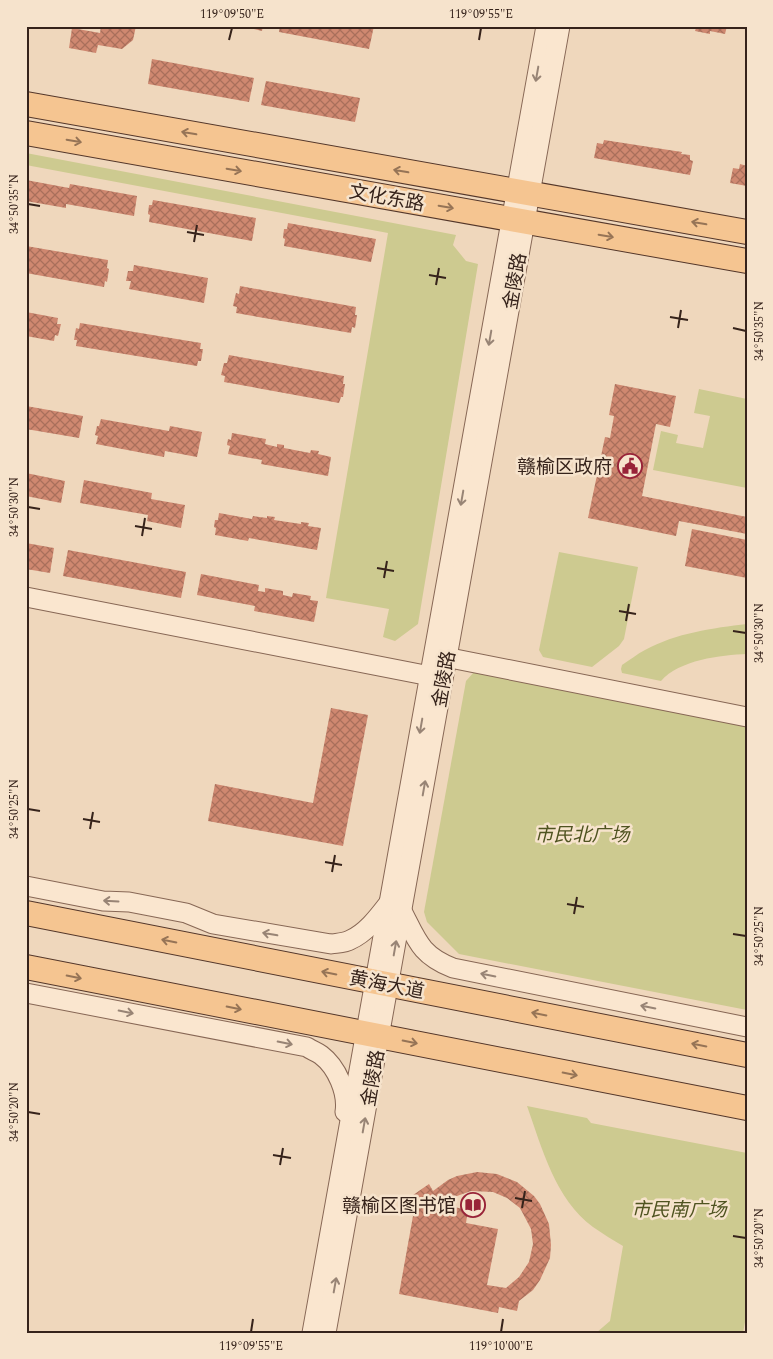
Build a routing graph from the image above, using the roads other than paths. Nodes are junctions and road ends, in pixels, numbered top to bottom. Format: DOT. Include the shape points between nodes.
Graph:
graph roads {
  1 [pos="546,26"];
  2 [pos="560,26"];
  3 [pos="26,104"];
  4 [pos="26,133"];
  5 [pos="523,192"];
  6 [pos="518,220"];
  7 [pos="747,232"];
  8 [pos="747,261"];
  9 [pos="26,597"];
  10 [pos="442,650"];
  11 [pos="430,676"];
  12 [pos="747,705"];
  13 [pos="747,717"];
  14 [pos="26,886"];
  15 [pos="396,907"];
  16 [pos="26,913"];
  17 [pos="26,967"];
  18 [pos="382,983"];
  19 [pos="26,993"];
  20 [pos="747,1027"];
  21 [pos="373,1035"];
  22 [pos="747,1055"];
  23 [pos="747,1108"];
  24 [pos="330,1235"];
  25 [pos="312,1333"];
  26 [pos="326,1333"];
  1 -- 5 [label="street, 金陵路, one-way"];
  2 -- 5 [label="street, 金陵路"];
  5 -- 3 [label="main road, 文化东路, one-way"];
  4 -- 6 [label="main road, 文化东路, one-way"];
  5 -- 6 [label="street, 金陵路"];
  7 -- 5 [label="main road, 文化东路, one-way"];
  6 -- 8 [label="main road, 文化东路, one-way"];
  6 -- 10 [label="street, 金陵路"];
  9 -- 11 [label="street"];
  10 -- 11 [label="street, 金陵路"];
  10 -- 12 [label="street"];
  10 -- 13 [label="street"];
  15 -- 10 [label="street, 金陵路, one-way"];
  11 -- 15 [label="street, 金陵路, one-way"];
  15 -- 14 [label="street, one-way" via="358,936 330,944 213,924 186,913 129,902 103,901"];
  15 -- 18 [label="street, 金陵路"];
  20 -- 15 [label="street, one-way" via="453,968 432,958"];
  18 -- 16 [label="main road, 黄海大道, one-way"];
  17 -- 21 [label="main road, one-way"];
  18 -- 21 [label="street, 金陵路"];
  22 -- 18 [label="main road, 黄海大道, one-way"];
  19 -- 24 [label="street, one-way" via="307,1047 322,1056 334,1070 347,1102 326,1224"];
  21 -- 23 [label="main road, one-way"];
  21 -- 24 [label="street, 金陵路"];
  26 -- 21 [label="street, 金陵路, one-way"];
  24 -- 25 [label="street, 金陵路"];
}
